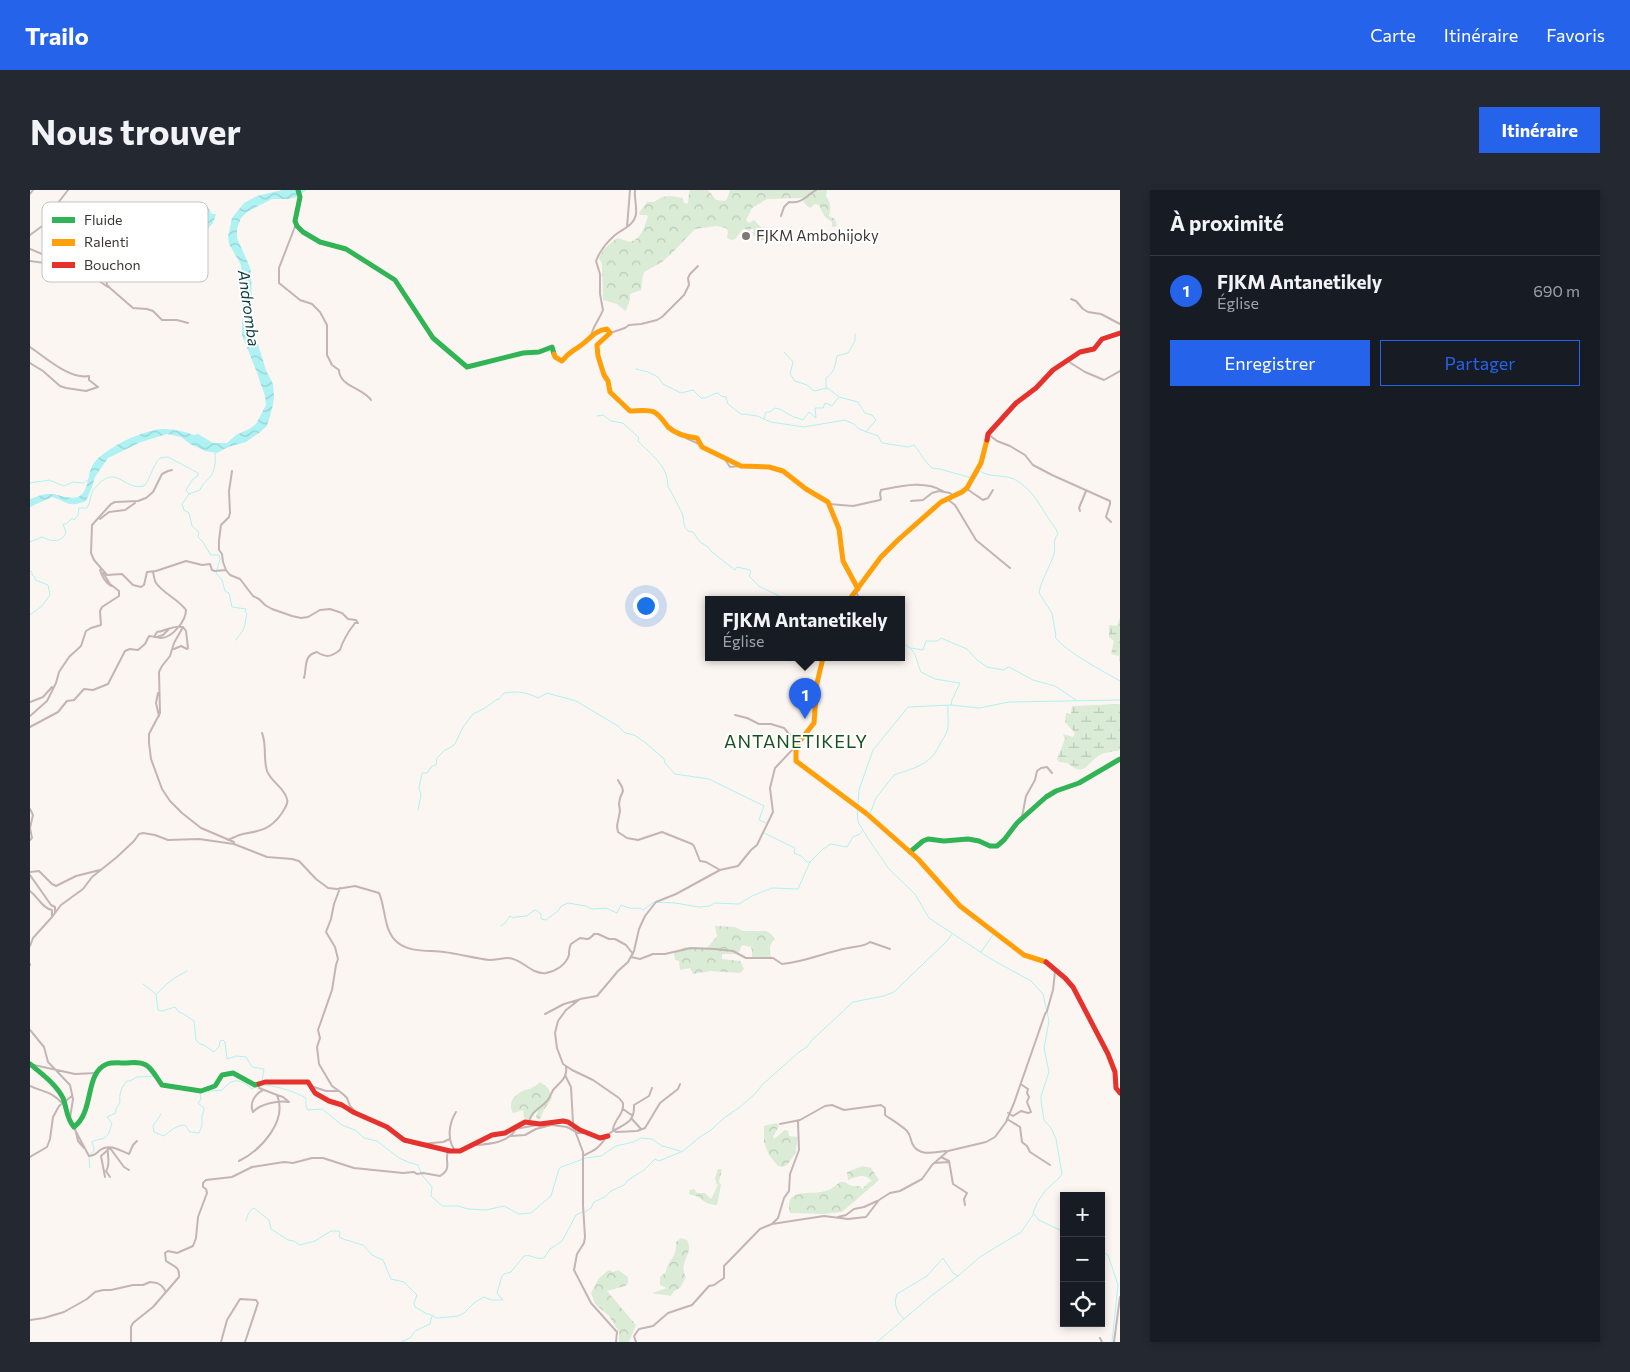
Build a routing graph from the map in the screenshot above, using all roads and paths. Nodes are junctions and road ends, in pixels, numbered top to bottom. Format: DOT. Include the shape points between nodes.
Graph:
graph roads {
  1 [pos="34,190"];
  2 [pos="68,190"];
  3 [pos="630,190"];
  4 [pos="634,190"];
  5 [pos="816,190"];
  6 [pos="299,192"];
  7 [pos="30,194"];
  8 [pos="58,202"];
  9 [pos="781,216"];
  10 [pos="296,224"];
  11 [pos="42,226"];
  12 [pos="626,228"];
  13 [pos="30,235"];
  14 [pos="30,249"];
  15 [pos="42,254"];
  16 [pos="698,266"];
  17 [pos="101,282"];
  18 [pos="107,282"];
  19 [pos="110,288"];
  20 [pos="1071,299"];
  21 [pos="188,323"];
  22 [pos="1120,324"];
  23 [pos="610,333"];
  24 [pos="1120,333"];
  25 [pos="591,336"];
  26 [pos="30,347"];
  27 [pos="1066,360"];
  28 [pos="30,363"];
  29 [pos="1120,371"];
  30 [pos="371,400"];
  31 [pos="988,434"];
  32 [pos="172,470"];
  33 [pos="232,470"];
  34 [pos="966,489"];
  35 [pos="994,490"];
  36 [pos="943,491"];
  37 [pos="1086,491"];
  38 [pos="954,496"];
  39 [pos="947,500"];
  40 [pos="912,501"];
  41 [pos="138,502"];
  42 [pos="829,504"];
  43 [pos="1080,511"];
  44 [pos="97,520"];
  45 [pos="1111,522"];
  46 [pos="100,568"];
  47 [pos="1010,568"];
  48 [pos="226,570"];
  49 [pos="102,571"];
  50 [pos="152,571"];
  51 [pos="112,586"];
  52 [pos="857,590"];
  53 [pos="852,596"];
  54 [pos="859,596"];
  55 [pos="178,626"];
  56 [pos="171,627"];
  57 [pos="183,627"];
  58 [pos="155,637"];
  59 [pos="172,650"];
  60 [pos="822,661"];
  61 [pos="304,678"];
  62 [pos="54,686"];
  63 [pos="30,702"];
  64 [pos="735,715"];
  65 [pos="30,716"];
  66 [pos="30,727"];
  67 [pos="262,733"];
  68 [pos="802,740"];
  69 [pos="796,746"];
  70 [pos="1120,759"];
  71 [pos="1052,773"];
  72 [pos="618,780"];
  73 [pos="30,809"];
  74 [pos="1022,819"];
  75 [pos="30,840"];
  76 [pos="228,840"];
  77 [pos="238,845"];
  78 [pos="910,852"];
  79 [pos="101,869"];
  80 [pos="720,870"];
  81 [pos="30,873"];
  82 [pos="340,888"];
  83 [pos="30,891"];
  84 [pos="55,914"];
  85 [pos="52,917"];
  86 [pos="30,946"];
  87 [pos="890,949"];
  88 [pos="633,954"];
  89 [pos="632,957"];
  90 [pos="1055,971"];
  91 [pos="580,999"];
  92 [pos="545,1014"];
  93 [pos="30,1030"];
  94 [pos="30,1064"];
  95 [pos="566,1067"];
  96 [pos="56,1070"];
  97 [pos="96,1072"];
  98 [pos="565,1075"];
  99 [pos="680,1084"];
  100 [pos="1021,1084"];
  101 [pos="30,1086"];
  102 [pos="312,1086"];
  103 [pos="260,1087"];
  104 [pos="652,1088"];
  105 [pos="340,1090"];
  106 [pos="1120,1093"];
  107 [pos="277,1095"];
  108 [pos="72,1096"];
  109 [pos="280,1102"];
  110 [pos="63,1103"];
  111 [pos="624,1109"];
  112 [pos="456,1112"];
  113 [pos="1008,1113"];
  114 [pos="358,1115"];
  115 [pos="632,1117"];
  116 [pos="1006,1119"];
  117 [pos="798,1121"];
  118 [pos="529,1122"];
  119 [pos="540,1124"];
  120 [pos="549,1124"];
  121 [pos="780,1124"];
  122 [pos="73,1126"];
  123 [pos="574,1128"];
  124 [pos="515,1130"];
  125 [pos="614,1130"];
  126 [pos="641,1130"];
  127 [pos="510,1136"];
  128 [pos="608,1136"];
  129 [pos="450,1139"];
  130 [pos="137,1141"];
  131 [pos="419,1144"];
  132 [pos="469,1146"];
  133 [pos="109,1148"];
  134 [pos="948,1150"];
  135 [pos="452,1151"];
  136 [pos="942,1156"];
  137 [pos="30,1157"];
  138 [pos="583,1158"];
  139 [pos="239,1161"];
  140 [pos="949,1162"];
  141 [pos="934,1163"];
  142 [pos="1050,1165"];
  143 [pos="129,1170"];
  144 [pos="105,1177"];
  145 [pos="110,1177"];
  146 [pos="879,1200"];
  147 [pos="965,1205"];
  148 [pos="836,1217"];
  149 [pos="772,1224"];
  150 [pos="166,1292"];
  151 [pos="1120,1297"];
  152 [pos="30,1320"];
  153 [pos="1100,1338"];
  154 [pos="131,1342"];
  155 [pos="221,1342"];
  156 [pos="245,1342"];
  157 [pos="616,1342"];
  158 [pos="636,1342"];
  159 [pos="1102,1342"];
  160 [pos="1114,1342"];
  1 -- 7 [label="street"];
  2 -- 8 [label="street"];
  3 -- 12 [label="street"];
  4 -- 12 [label="street" via="636,212"];
  5 -- 9 [label="street" via="804,200 789,202"];
  6 -- 10 [label="street"];
  10 -- 25 [label="street" via="320,242 346,249 395,280 433,338 467,367 552,347 555,356 562,361 568,352"];
  10 -- 30 [label="street" via="279,268 279,283 320,312 327,325 326,350 332,365 339,370 344,381 365,392"];
  11 -- 13 [label="street"];
  12 -- 25 [label="street" via="601,248 596,261 603,308"];
  14 -- 15 [label="street"];
  16 -- 23 [label="street" via="690,274 684,294 657,320 629,325"];
  17 -- 19 [label="street"];
  18 -- 19 [label="street"];
  19 -- 21 [label="street" via="133,308 147,308 162,320"];
  20 -- 22 [label="street" via="1088,312 1101,314"];
  23 -- 25 [label="street" via="605,328"];
  23 -- 42 [label="street" via="599,342 598,356 611,394 630,411 656,413 682,436 697,438 708,451 741,466 783,471"];
  24 -- 27 [label="street" via="1102,339 1094,349"];
  26 -- 28 [label="street" via="75,376 89,376 89,380 98,387 86,391 60,386"];
  27 -- 29 [label="street" via="1104,380"];
  27 -- 31 [label="street" via="1016,403"];
  31 -- 34 [label="street" via="981,463"];
  31 -- 37 [label="street" via="1025,455 1033,464"];
  32 -- 41 [label="street" via="162,474 150,495"];
  33 -- 48 [label="street" via="230,513 221,525 219,540"];
  34 -- 35 [label="street" via="983,500"];
  34 -- 38 [label="street"];
  36 -- 38 [label="street"];
  36 -- 40 [label="street"];
  36 -- 42 [label="street" via="920,484 908,485 881,490 880,500 854,506"];
  37 -- 43 [label="street"];
  37 -- 45 [label="street" via="1110,501 1106,517"];
  38 -- 39 [label="street"];
  39 -- 47 [label="street" via="955,505 976,540"];
  39 -- 52 [label="street" via="902,536"];
  41 -- 44 [label="street" via="125,510 109,512"];
  41 -- 44 [label="street" via="115,502"];
  42 -- 52 [label="street" via="839,529 844,561"];
  44 -- 46 [label="street" via="92,525 91,553"];
  46 -- 49 [label="street"];
  46 -- 51 [label="street" via="102,576"];
  48 -- 50 [label="street" via="215,571 210,564 186,562"];
  48 -- 61 [label="street" via="240,579 253,596 276,610 301,618 330,609 356,620 358,623 348,632 335,654 327,657 317,652 310,654 306,659"];
  49 -- 50 [label="street" via="107,575 122,574 132,585 142,587 147,572"];
  49 -- 51 [label="street"];
  50 -- 55 [label="street" via="163,592 186,610 185,619"];
  51 -- 62 [label="street" via="119,591 119,596 102,608 101,625 86,631 82,646 68,657"];
  52 -- 53 [label="street"];
  52 -- 54 [label="street"];
  55 -- 56 [label="street"];
  55 -- 57 [label="street"];
  55 -- 58 [label="street" via="166,637"];
  56 -- 58 [label="street" via="163,635"];
  56 -- 58 [label="street" via="157,632"];
  57 -- 59 [label="street"];
  57 -- 59 [label="street" via="188,648 179,646"];
  58 -- 66 [label="street" via="147,637 146,643 138,650 125,652 106,685 93,690 84,689 58,712"];
  59 -- 76 [label="street" via="159,672 156,703 159,716 149,734 151,759 170,801 205,830"];
  60 -- 68 [label="street" via="814,723"];
  62 -- 63 [label="street" via="43,697"];
  62 -- 65 [label="street" via="47,701"];
  64 -- 68 [label="street" via="759,724 784,728"];
  67 -- 76 [label="street" via="268,774 285,794 287,805 268,827"];
  68 -- 69 [label="street"];
  69 -- 78 [label="street" via="795,756 799,764 860,808"];
  69 -- 80 [label="street" via="775,768 770,788 773,812 760,842 738,866"];
  70 -- 74 [label="street" via="1079,783 1050,795"];
  71 -- 74 [label="street" via="1047,767 1038,771 1026,796"];
  72 -- 80 [label="street" via="623,791 618,832 638,840 662,832 692,844 700,861"];
  73 -- 75 [label="street" via="33,815"];
  74 -- 78 [label="street" via="994,847 974,840 928,839"];
  76 -- 77 [label="street"];
  77 -- 79 [label="street" via="198,839 168,840 141,833"];
  77 -- 82 [label="street" via="267,857 292,858 322,884 331,889"];
  78 -- 90 [label="street" via="966,911 1019,952 1028,958 1043,959"];
  79 -- 81 [label="street" via="56,886 39,871"];
  79 -- 84 [label="street"];
  80 -- 88 [label="street" via="655,902 639,929"];
  81 -- 84 [label="street" via="50,905 55,907"];
  82 -- 88 [label="street" via="355,886 379,893 393,938 409,949 488,960 509,958 542,973 563,965 575,941 580,938 586,940 596,934 615,939"];
  82 -- 105 [label="street" via="326,932 335,946 338,959 332,990 318,1030 317,1048 319,1064 332,1086"];
  83 -- 85 [label="street" via="44,907 52,910"];
  84 -- 85 [label="street"];
  85 -- 86 [label="street"];
  87 -- 89 [label="street" via="870,942 782,964 772,958 746,958 733,951 715,949 691,948"];
  88 -- 89 [label="street"];
  89 -- 91 [label="street" via="597,996"];
  90 -- 100 [label="street" via="1053,990"];
  90 -- 106 [label="street" via="1070,983 1077,994 1114,1067 1115,1084"];
  91 -- 92 [label="street"];
  91 -- 95 [label="street" via="560,1016 555,1029 559,1054"];
  93 -- 96 [label="street"];
  94 -- 96 [label="street"];
  94 -- 110 [label="street" via="56,1088 63,1097"];
  95 -- 98 [label="street"];
  95 -- 111 [label="street" via="619,1098"];
  96 -- 97 [label="street" via="75,1074"];
  96 -- 108 [label="street" via="70,1085"];
  97 -- 103 [label="street" via="104,1065 137,1061 154,1071 162,1085 196,1091 215,1086 221,1076 228,1073"];
  97 -- 122 [label="street" via="84,1114 78,1125"];
  98 -- 118 [label="street"];
  98 -- 123 [label="street" via="571,1087"];
  99 -- 126 [label="street" via="660,1103"];
  100 -- 113 [label="street"];
  100 -- 113 [label="street" via="1028,1089 1031,1112 1021,1111 1013,1116"];
  101 -- 110 [label="street" via="46,1091"];
  102 -- 103 [label="street" via="308,1082 265,1082"];
  102 -- 105 [label="street" via="326,1091"];
  102 -- 114 [label="street" via="315,1093"];
  103 -- 107 [label="street"];
  103 -- 109 [label="street" via="251,1106 253,1112 260,1106"];
  104 -- 115 [label="street" via="649,1096 634,1105"];
  105 -- 114 [label="street"];
  107 -- 109 [label="street"];
  107 -- 109 [label="street" via="289,1102"];
  108 -- 110 [label="street"];
  108 -- 122 [label="street"];
  109 -- 139 [label="street" via="273,1132"];
  110 -- 122 [label="street"];
  110 -- 137 [label="street" via="53,1117 48,1144"];
  111 -- 115 [label="street"];
  111 -- 125 [label="street" via="613,1124"];
  112 -- 129 [label="street" via="452,1118"];
  113 -- 116 [label="street"];
  114 -- 131 [label="street" via="387,1127 404,1140"];
  115 -- 125 [label="street" via="622,1128"];
  115 -- 126 [label="street"];
  116 -- 134 [label="street" via="995,1138"];
  116 -- 142 [label="street" via="1020,1127 1022,1142 1029,1151"];
  117 -- 121 [label="street"];
  117 -- 134 [label="street" via="825,1106 844,1110 881,1105 885,1108 884,1115 909,1132 916,1149 929,1153"];
  117 -- 149 [label="street" via="799,1150 790,1174 789,1191 778,1218"];
  118 -- 119 [label="street"];
  118 -- 124 [label="street"];
  119 -- 120 [label="street"];
  119 -- 124 [label="street"];
  120 -- 123 [label="street" via="564,1121"];
  120 -- 127 [label="street" via="526,1134"];
  122 -- 133 [label="street" via="78,1141 90,1156"];
  123 -- 128 [label="street" via="600,1138"];
  123 -- 138 [label="street"];
  124 -- 127 [label="street"];
  124 -- 132 [label="street" via="492,1135"];
  125 -- 126 [label="street"];
  125 -- 128 [label="street"];
  127 -- 132 [label="street" via="492,1144"];
  128 -- 138 [label="street"];
  129 -- 131 [label="street"];
  129 -- 135 [label="street"];
  130 -- 133 [label="street" via="129,1154"];
  131 -- 135 [label="street"];
  132 -- 135 [label="street"];
  133 -- 143 [label="street"];
  133 -- 144 [label="street" via="101,1156"];
  133 -- 145 [label="street" via="106,1171"];
  134 -- 136 [label="street"];
  135 -- 150 [label="street" via="447,1154 448,1166 444,1174 438,1176 354,1168 323,1158 312,1158 252,1167 232,1177 206,1180 203,1183 207,1194 198,1217 193,1246 177,1253 165,1253 166,1261 177,1267 179,1272 179,1277"];
  136 -- 140 [label="street"];
  136 -- 141 [label="street"];
  138 -- 157 [label="street" via="585,1238 574,1270 591,1303 617,1332"];
  140 -- 141 [label="street"];
  140 -- 147 [label="street" via="953,1184 967,1193"];
  141 -- 146 [label="street" via="922,1179"];
  146 -- 148 [label="street"];
  146 -- 148 [label="street" via="866,1217"];
  148 -- 149 [label="street"];
  149 -- 158 [label="street" via="760,1229 724,1266 724,1278 720,1282 709,1286 692,1305 668,1313 653,1326 639,1329 634,1336"];
  150 -- 152 [label="street" via="162,1286 150,1282 102,1290 64,1312"];
  150 -- 154 [label="street" via="133,1323"];
  151 -- 160 [label="street"];
  153 -- 159 [label="street"];
  155 -- 156 [label="street" via="227,1320 243,1298 258,1303"];
}
